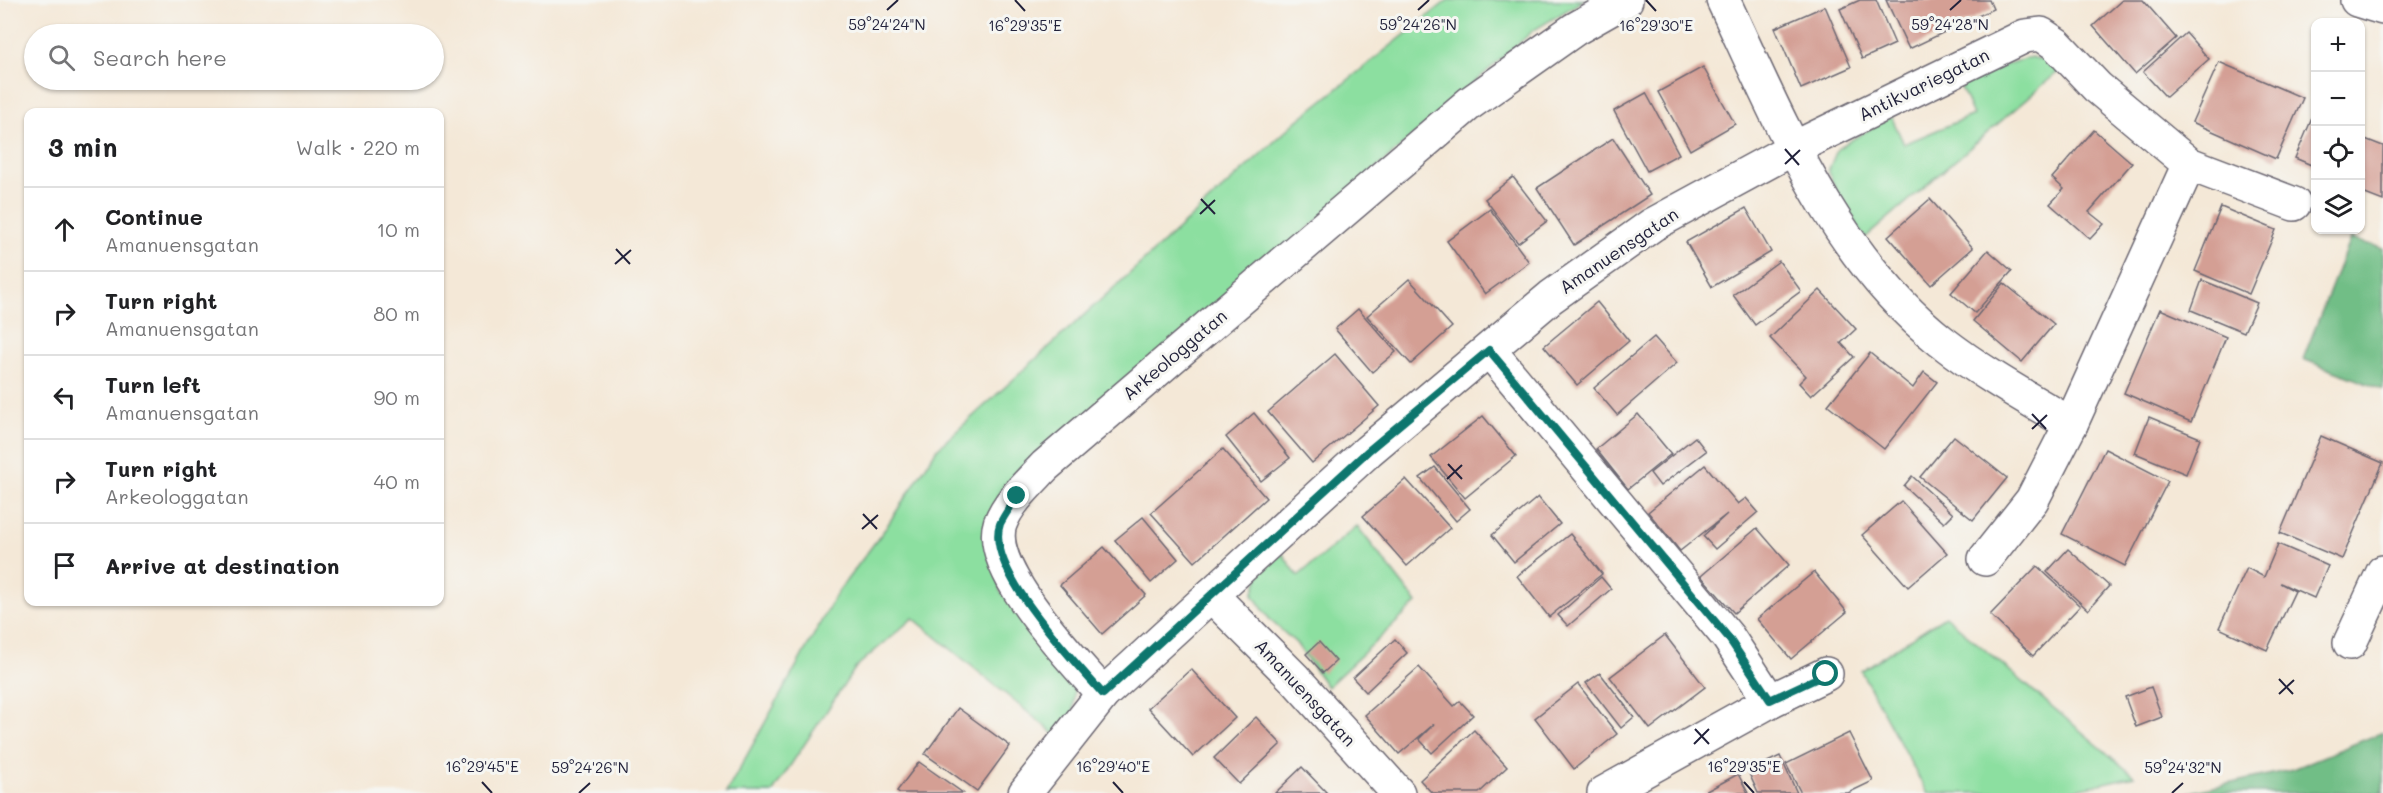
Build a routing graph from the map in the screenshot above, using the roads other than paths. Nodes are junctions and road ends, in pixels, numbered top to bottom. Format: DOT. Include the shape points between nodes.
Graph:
graph roads {
  1 [pos="1626,0"];
  2 [pos="1723,0"];
  3 [pos="2357,0"];
  4 [pos="2383,8"];
  5 [pos="1792,149"];
  6 [pos="2189,164"];
  7 [pos="2294,204"];
  8 [pos="1489,350"];
  9 [pos="2071,424"];
  10 [pos="1985,559"];
  11 [pos="2383,572"];
  12 [pos="1211,595"];
  13 [pos="2350,644"];
  14 [pos="1826,674"];
  15 [pos="1103,694"];
  16 [pos="1770,700"];
  17 [pos="1025,793"];
  18 [pos="1398,793"];
  19 [pos="1604,793"];
  1 -- 15 [label="street, Arkeologgatan" via="1575,29 1470,103 1045,466 1017,496 1000,525 1000,551 1009,572 1024,600"];
  2 -- 5 [label="street"];
  3 -- 4 [label="street"];
  5 -- 6 [label="street, Antikvariegatan" via="2025,36 2041,34"];
  5 -- 8 [label="street, Amanuensgatan" via="1652,225 1551,297"];
  5 -- 9 [label="street" via="1862,259 1903,306 1986,374"];
  6 -- 7 [label="street, Antikvariegatan"];
  6 -- 9 [label="street"];
  8 -- 12 [label="street, Amanuensgatan" via="1368,451"];
  8 -- 16 [label="street" via="1728,637"];
  9 -- 10 [label="street" via="2032,500"];
  11 -- 13 [label="street"];
  12 -- 15 [label="street, Amanuensgatan"];
  12 -- 18 [label="street, Amanuensgatan" via="1295,679"];
  14 -- 16 [label="street"];
  15 -- 17 [label="street"];
  16 -- 19 [label="street"];
}
